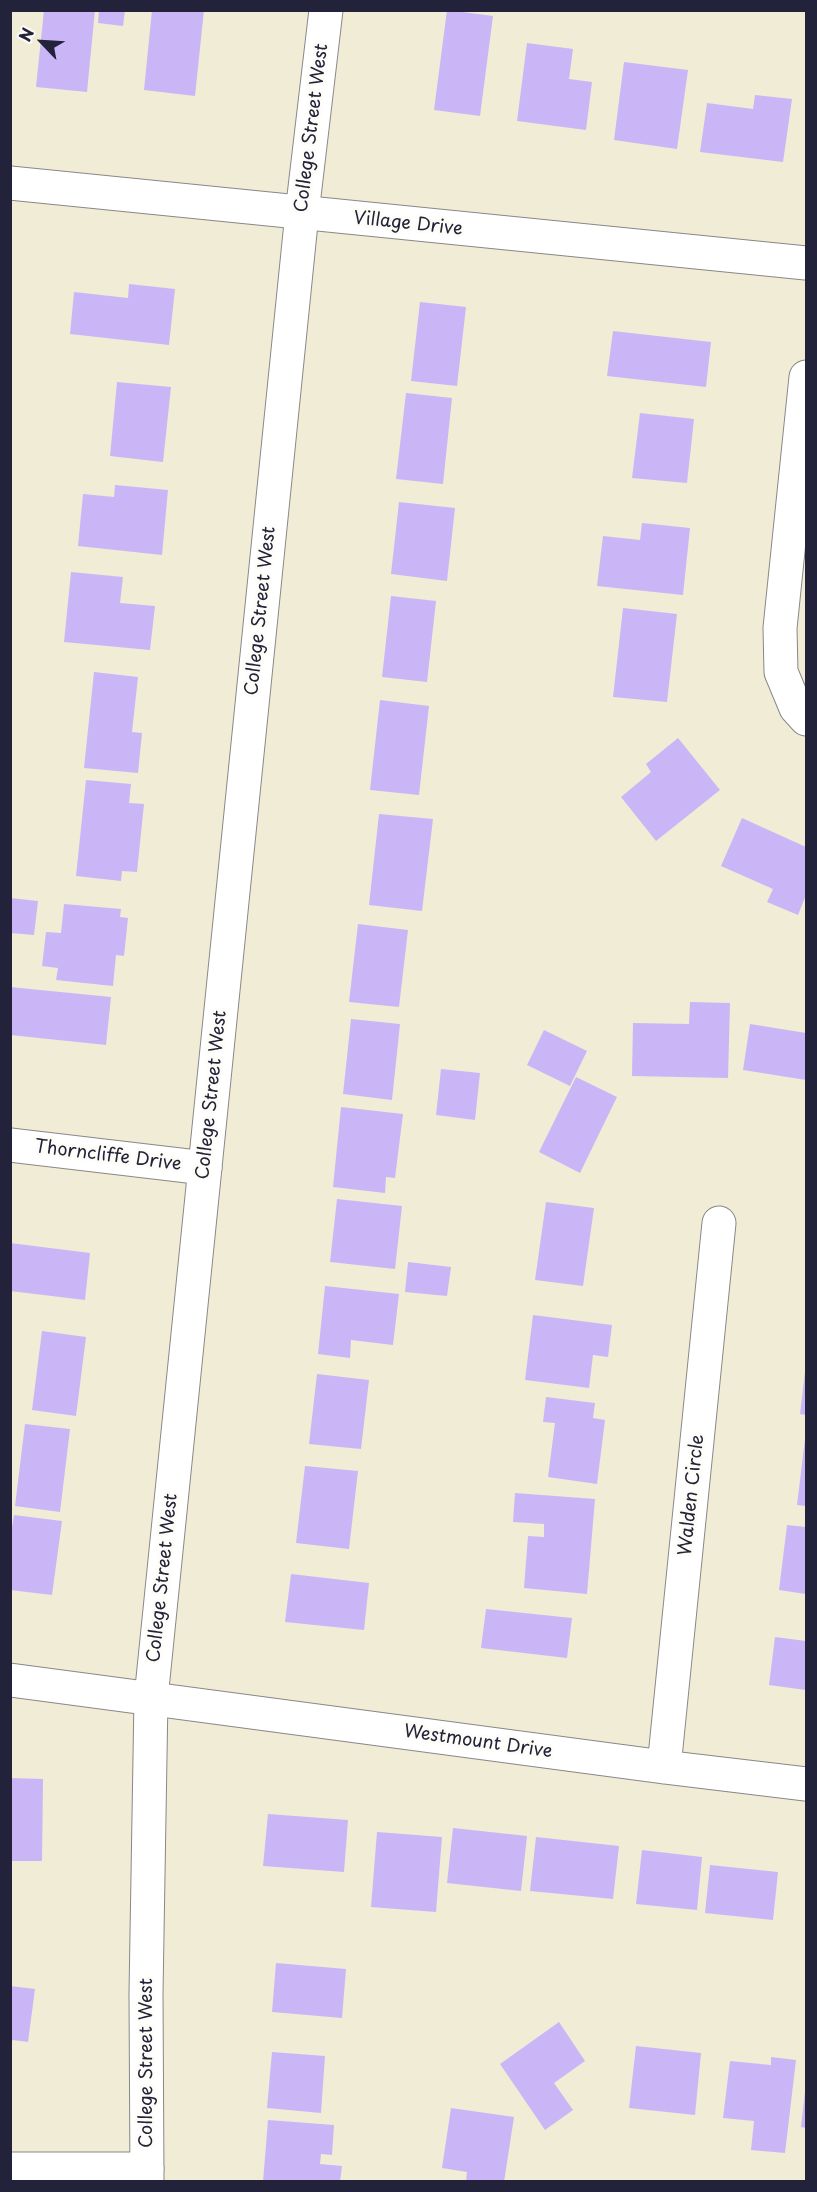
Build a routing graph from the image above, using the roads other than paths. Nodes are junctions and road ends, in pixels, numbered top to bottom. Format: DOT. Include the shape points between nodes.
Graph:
graph roads {
  1 [pos="326,10"];
  2 [pos="10,183"];
  3 [pos="302,213"];
  4 [pos="807,263"];
  5 [pos="807,377"];
  6 [pos="807,719"];
  7 [pos="10,1145"];
  8 [pos="205,1168"];
  9 [pos="719,1223"];
  10 [pos="10,1680"];
  11 [pos="151,1698"];
  12 [pos="664,1767"];
  13 [pos="807,1784"];
  14 [pos="10,2169"];
  15 [pos="147,2175"];
  1 -- 3 [label="street, College Street West"];
  2 -- 3 [label="street, Village Drive"];
  3 -- 4 [label="street, Village Drive"];
  3 -- 8 [label="street, College Street West"];
  5 -- 6 [label="street" via="780,628 781,672 796,708"];
  7 -- 8 [label="street, Thorncliffe Drive"];
  8 -- 11 [label="street, College Street West"];
  9 -- 12 [label="street, Walden Circle"];
  10 -- 11 [label="street, Westmount Drive"];
  11 -- 12 [label="street, Westmount Drive"];
  11 -- 15 [label="street, College Street West"];
  12 -- 13 [label="street, Westmount Drive"];
  14 -- 15 [label="street"];
}
